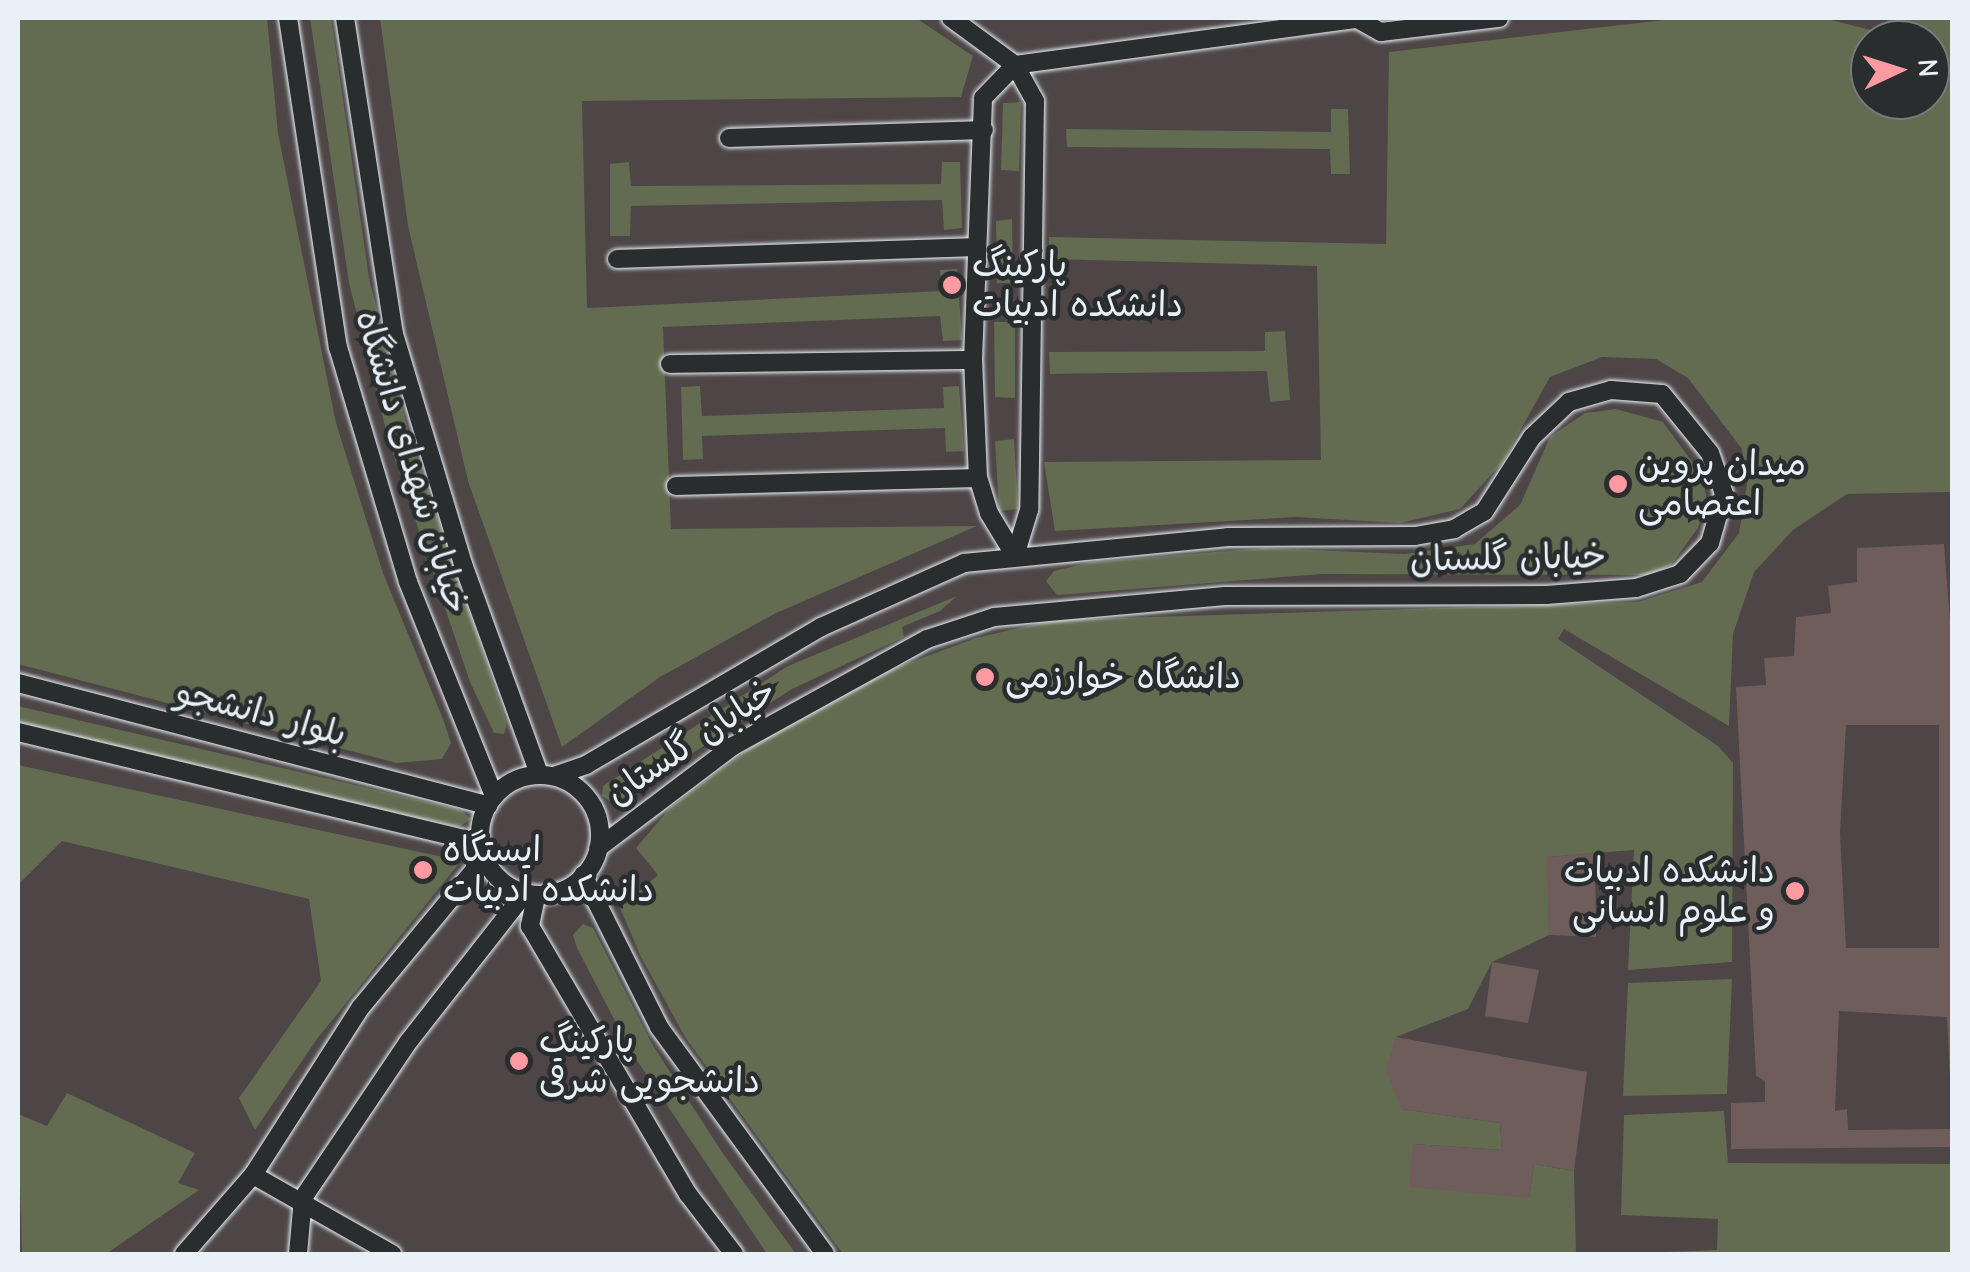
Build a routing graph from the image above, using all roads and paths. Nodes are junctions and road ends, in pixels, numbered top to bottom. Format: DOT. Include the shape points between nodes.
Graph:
graph roads {
  1 [pos="288,18"];
  2 [pos="345,18"];
  3 [pos="951,18"];
  4 [pos="1499,18"];
  5 [pos="1360,19"];
  6 [pos="1015,65"];
  7 [pos="984,130"];
  8 [pos="730,138"];
  9 [pos="976,247"];
  10 [pos="617,259"];
  11 [pos="974,360"];
  12 [pos="670,364"];
  13 [pos="978,478"];
  14 [pos="676,486"];
  15 [pos="1015,556"];
  16 [pos="18,683"];
  17 [pos="18,732"];
  18 [pos="546,775"];
  19 [pos="491,801"];
  20 [pos="598,848"];
  21 [pos="484,850"];
  22 [pos="583,876"];
  23 [pos="531,895"];
  24 [pos="254,1175"];
  25 [pos="303,1198"];
  26 [pos="184,1254"];
  27 [pos="298,1254"];
  28 [pos="392,1254"];
  29 [pos="734,1254"];
  30 [pos="825,1254"];
  1 -- 19 [label="lane, خیابان شهدای دانشگاه" via="338,347 408,582"];
  2 -- 18 [label="lane, خیابان شهدای دانشگاه" via="394,334 463,564"];
  3 -- 6 [label="lane"];
  4 -- 5 [label="lane" via="1381,32"];
  5 -- 6 [label="lane"];
  6 -- 7 [label="lane" via="983,98"];
  6 -- 15 [label="lane" via="1036,101 1029,510"];
  7 -- 8 [label="lane"];
  7 -- 9 [label="lane"];
  9 -- 10 [label="lane"];
  9 -- 11 [label="lane"];
  11 -- 12 [label="lane"];
  11 -- 13 [label="lane"];
  13 -- 14 [label="lane"];
  13 -- 15 [label="lane" via="988,513"];
  15 -- 18 [label="lane, خیابان گلستان" via="964,563 821,627 586,765"];
  15 -- 20 [label="lane, خیابان گلستان" via="1228,537 1416,536 1454,529 1484,512 1532,438 1569,402 1611,390 1662,394 1710,454 1724,494 1710,543 1680,574 1636,588 1546,595 1224,596 994,617 927,638 732,746"];
  16 -- 19 [label="lane, بلوار دانشجو"];
  17 -- 21 [label="lane, بلوار دانشجو"];
  18 -- 19 [label="lane" via="509,783"];
  18 -- 20 [label="lane" via="591,803"];
  19 -- 21 [label="lane"];
  20 -- 22 [label="lane"];
  21 -- 23 [label="lane" via="498,877"];
  21 -- 24 [label="lane" via="361,1007"];
  22 -- 23 [label="lane" via="564,890"];
  22 -- 30 [label="lane" via="659,1027"];
  23 -- 25 [label="lane" via="409,1041"];
  23 -- 29 [label="lane" via="530,926 688,1194"];
  24 -- 25 [label="lane"];
  24 -- 26 [label="lane"];
  25 -- 27 [label="lane"];
  25 -- 28 [label="lane"];
}
